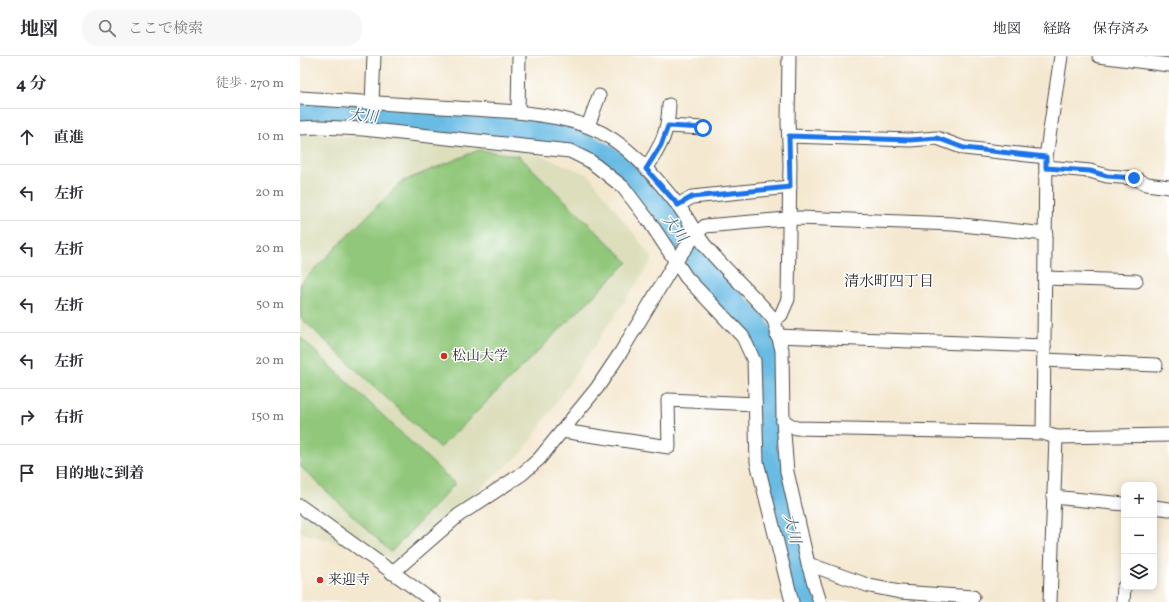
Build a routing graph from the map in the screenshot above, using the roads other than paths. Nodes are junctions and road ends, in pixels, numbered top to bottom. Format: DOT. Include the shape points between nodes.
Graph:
graph roads {
  1 [pos="374,56"];
  2 [pos="519,56"];
  3 [pos="789,56"];
  4 [pos="1062,56"];
  5 [pos="1099,56"];
  6 [pos="1112,57"];
  7 [pos="1169,65"];
  8 [pos="599,96"];
  9 [pos="300,98"];
  10 [pos="372,102"];
  11 [pos="669,105"];
  12 [pos="518,112"];
  13 [pos="588,126"];
  14 [pos="668,126"];
  15 [pos="300,128"];
  16 [pos="703,128"];
  17 [pos="789,136"];
  18 [pos="1046,162"];
  19 [pos="646,169"];
  20 [pos="790,187"];
  21 [pos="1169,187"];
  22 [pos="678,205"];
  23 [pos="790,219"];
  24 [pos="1046,234"];
  25 [pos="693,237"];
  26 [pos="677,260"];
  27 [pos="1045,278"];
  28 [pos="1136,282"];
  29 [pos="774,320"];
  30 [pos="777,336"];
  31 [pos="1044,346"];
  32 [pos="1044,360"];
  33 [pos="1156,365"];
  34 [pos="755,404"];
  35 [pos="783,422"];
  36 [pos="562,432"];
  37 [pos="1050,435"];
  38 [pos="1169,435"];
  39 [pos="1053,497"];
  40 [pos="1121,504"];
  41 [pos="300,506"];
  42 [pos="1157,507"];
  43 [pos="1169,509"];
  44 [pos="808,564"];
  45 [pos="392,573"];
  46 [pos="1124,590"];
  47 [pos="967,598"];
  48 [pos="434,602"];
  49 [pos="792,602"];
  50 [pos="820,602"];
  51 [pos="1050,602"];
  52 [pos="1123,602"];
  1 -- 10 [label="street"];
  2 -- 12 [label="street"];
  3 -- 17 [label="street"];
  4 -- 18 [label="street"];
  5 -- 6 [label="street"];
  6 -- 7 [label="street"];
  8 -- 13 [label="street"];
  9 -- 10 [label="street"];
  10 -- 12 [label="street"];
  11 -- 14 [label="street"];
  12 -- 13 [label="street"];
  13 -- 19 [label="street" via="612,138"];
  14 -- 16 [label="street"];
  14 -- 19 [label="street" via="661,145"];
  15 -- 26 [label="street" via="363,128 570,151 590,162 623,187"];
  17 -- 18 [label="street" via="910,140 937,138 964,148"];
  17 -- 20 [label="street"];
  18 -- 21 [label="street"];
  18 -- 24 [label="street"];
  19 -- 22 [label="street"];
  20 -- 22 [label="street" via="692,197"];
  20 -- 23 [label="street"];
  22 -- 25 [label="street"];
  23 -- 24 [label="street" via="953,224"];
  23 -- 25 [label="street" via="705,226"];
  23 -- 29 [label="street" via="788,299 781,316"];
  24 -- 27 [label="street"];
  25 -- 26 [label="street"];
  25 -- 29 [label="street"];
  26 -- 34 [label="street" via="689,281 743,337 754,361"];
  26 -- 36 [label="street" via="622,352"];
  27 -- 28 [label="street"];
  27 -- 31 [label="street"];
  29 -- 30 [label="street"];
  30 -- 31 [label="street"];
  30 -- 35 [label="street" via="782,350"];
  31 -- 32 [label="street"];
  32 -- 33 [label="street"];
  32 -- 37 [label="street"];
  34 -- 36 [label="street" via="668,400 669,446"];
  34 -- 49 [label="street" via="757,462"];
  35 -- 37 [label="street" via="796,428"];
  35 -- 44 [label="street" via="787,472"];
  36 -- 45 [label="street" via="522,474 459,515"];
  37 -- 38 [label="street"];
  37 -- 39 [label="street"];
  39 -- 40 [label="street"];
  39 -- 51 [label="street"];
  41 -- 45 [label="street"];
  42 -- 43 [label="street"];
  44 -- 47 [label="street" via="870,586 900,592"];
  44 -- 50 [label="street"];
  45 -- 48 [label="street"];
  46 -- 52 [label="street"];
}
